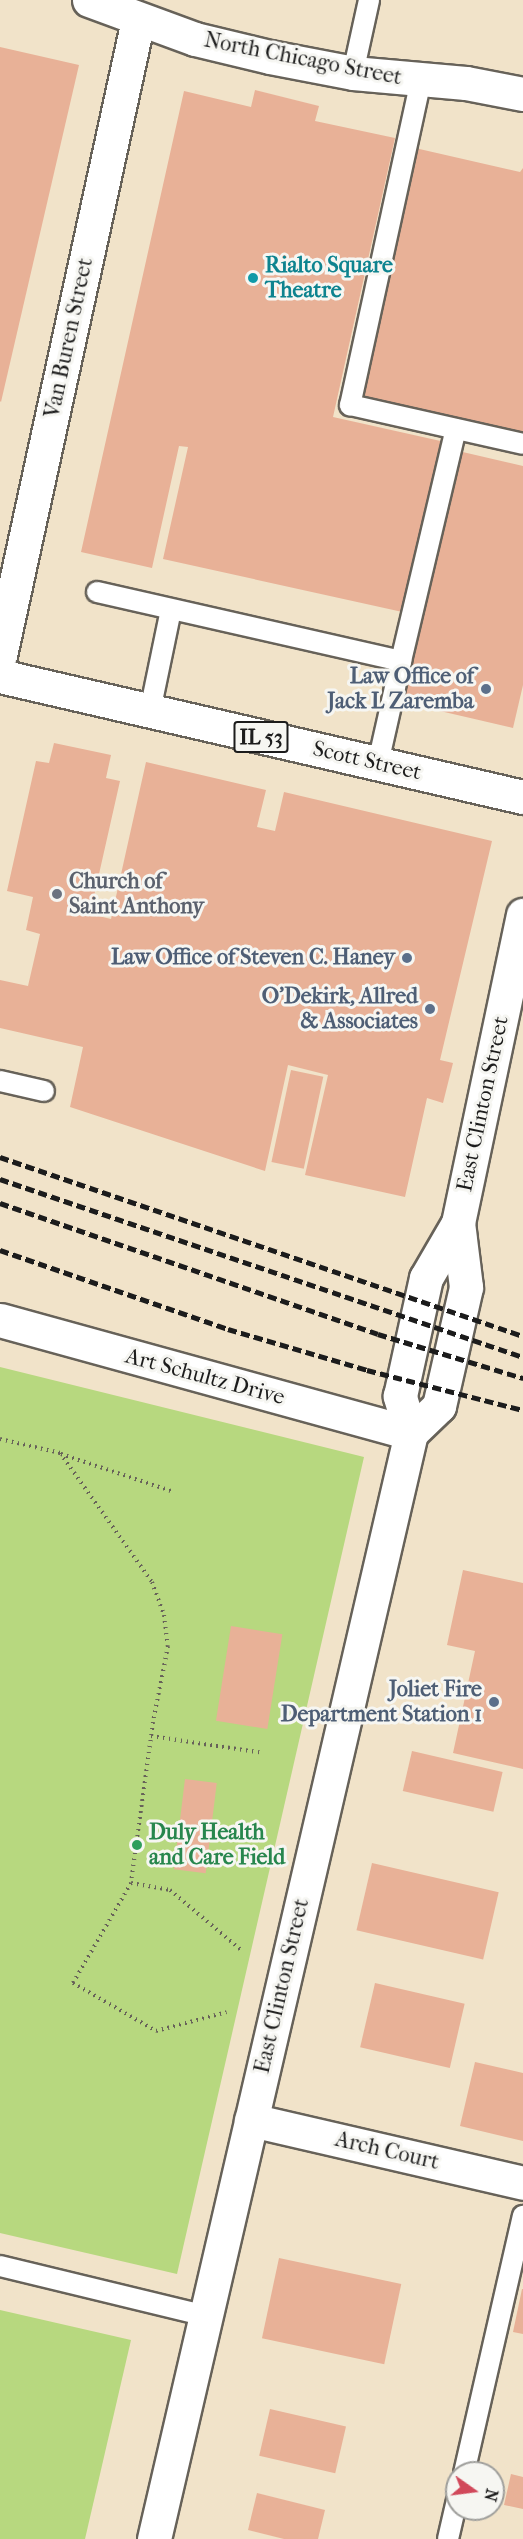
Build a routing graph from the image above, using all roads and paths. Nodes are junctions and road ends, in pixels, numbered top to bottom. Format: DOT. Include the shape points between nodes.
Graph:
graph roads {
  1 [pos="89,0"];
  2 [pos="369,0"];
  3 [pos="138,20"];
  4 [pos="353,73"];
  5 [pos="421,80"];
  6 [pos="523,94"];
  7 [pos="456,429"];
  8 [pos="523,444"];
  9 [pos="97,592"];
  10 [pos="171,610"];
  11 [pos="0,655"];
  12 [pos="402,661"];
  13 [pos="0,676"];
  14 [pos="150,711"];
  15 [pos="378,763"];
  16 [pos="523,796"];
  17 [pos="523,915"];
  18 [pos="0,1082"];
  19 [pos="44,1091"];
  20 [pos="0,1320"];
  21 [pos="411,1433"];
  22 [pos="0,1439"];
  23 [pos="60,1454"];
  24 [pos="174,1492"];
  25 [pos="152,1736"];
  26 [pos="263,1753"];
  27 [pos="131,1883"];
  28 [pos="241,1950"];
  29 [pos="226,2012"];
  30 [pos="251,2120"];
  31 [pos="523,2183"];
  32 [pos="523,2216"];
  33 [pos="0,2266"];
  34 [pos="206,2316"];
  35 [pos="467,2461"];
  36 [pos="452,2521"];
  37 [pos="154,2539"];
  38 [pos="448,2539"];
  1 -- 3 [label="street, North Chicago Street"];
  2 -- 4 [label="lane"];
  3 -- 4 [label="street, North Chicago Street" via="259,55"];
  3 -- 11 [label="street, Van Buren Street"];
  4 -- 5 [label="street, North Chicago Street"];
  5 -- 6 [label="street, North Chicago Street"];
  5 -- 7 [label="lane" via="350,405"];
  7 -- 8 [label="lane"];
  7 -- 12 [label="lane"];
  9 -- 10 [label="lane"];
  10 -- 12 [label="lane"];
  10 -- 14 [label="lane"];
  12 -- 15 [label="lane"];
  13 -- 14 [label="street, Scott Street / IL 53"];
  14 -- 15 [label="street, Scott Street / IL 53"];
  15 -- 16 [label="street, Scott Street / IL 53"];
  17 -- 21 [label="street, East Clinton Street" via="458,1223 466,1287 439,1406"];
  18 -- 19 [label="lane"];
  20 -- 21 [label="street, Art Schultz Drive"];
  21 -- 30 [label="street, East Clinton Street"];
  22 -- 23 [label="path"];
  23 -- 24 [label="path"];
  23 -- 25 [label="path" via="145,1569 160,1600 168,1646"];
  25 -- 26 [label="path"];
  25 -- 27 [label="path"];
  27 -- 28 [label="path" via="170,1890"];
  27 -- 29 [label="path" via="73,1983 156,2031"];
  30 -- 31 [label="street, Arch Court"];
  30 -- 34 [label="street, East Clinton Street"];
  32 -- 35 [label="lane"];
  33 -- 34 [label="lane"];
  34 -- 37 [label="street, East Clinton Street"];
  36 -- 38 [label="lane"];
}
